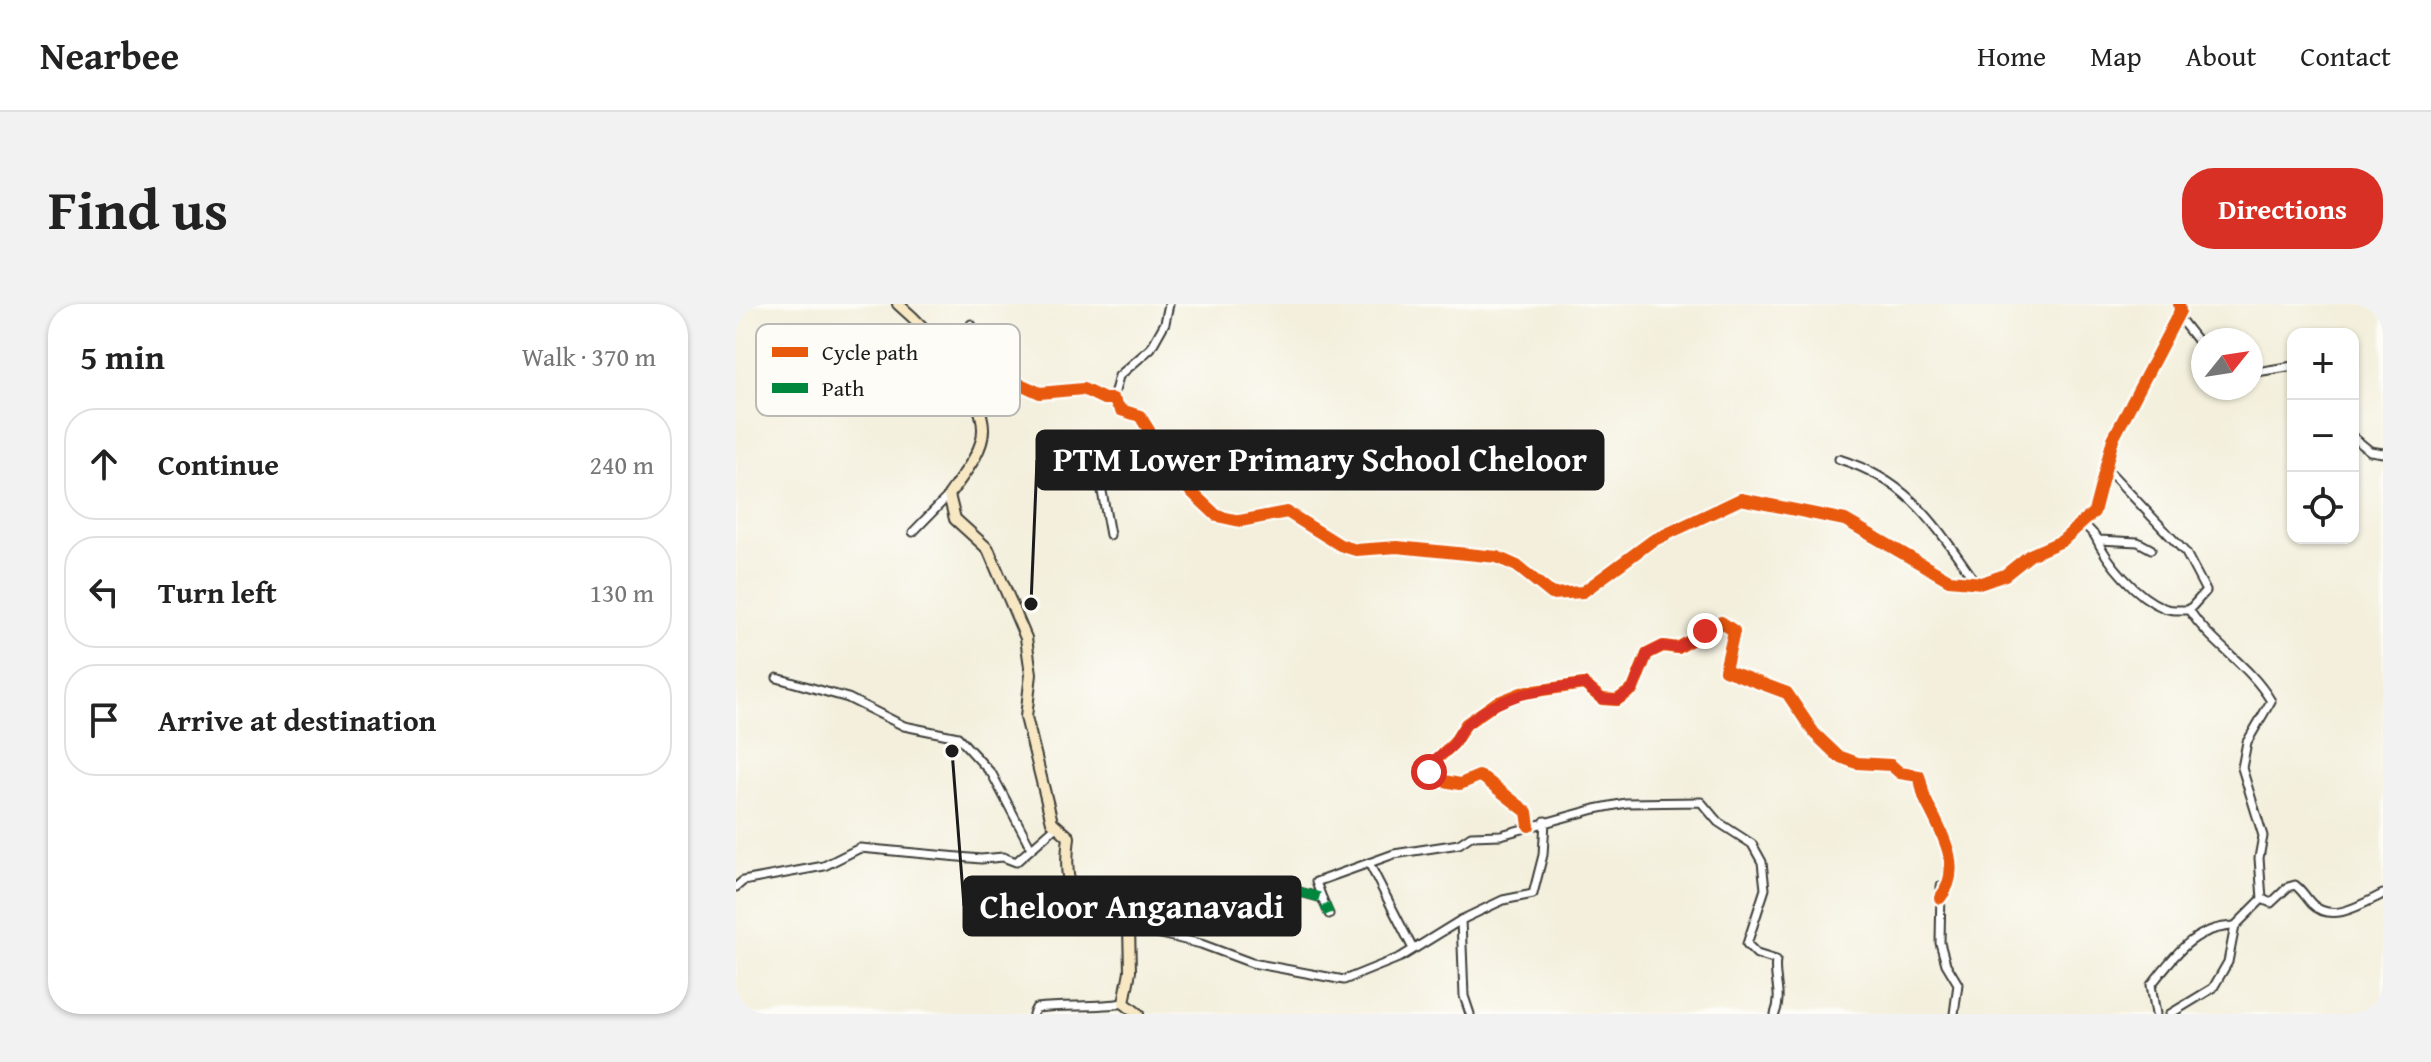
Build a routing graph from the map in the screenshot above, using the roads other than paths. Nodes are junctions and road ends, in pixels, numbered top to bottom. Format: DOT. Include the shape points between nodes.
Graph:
graph roads {
  1 [pos="898,304"];
  2 [pos="1169,304"];
  3 [pos="2179,304"];
  4 [pos="2177,315"];
  5 [pos="920,324"];
  6 [pos="2191,333"];
  7 [pos="2287,367"];
  8 [pos="2263,371"];
  9 [pos="1020,385"];
  10 [pos="1113,399"];
  11 [pos="980,416"];
  12 [pos="2359,442"];
  13 [pos="1155,448"];
  14 [pos="2383,453"];
  15 [pos="1839,459"];
  16 [pos="2106,468"];
  17 [pos="949,495"];
  18 [pos="2084,524"];
  19 [pos="913,532"];
  20 [pos="1110,535"];
  21 [pos="2095,536"];
  22 [pos="2151,549"];
  23 [pos="1975,581"];
  24 [pos="2189,610"];
  25 [pos="777,678"];
  26 [pos="1545,821"];
  27 [pos="1057,826"];
  28 [pos="1529,826"];
  29 [pos="1030,846"];
  30 [pos="1369,863"];
  31 [pos="1941,886"];
  32 [pos="736,887"];
  33 [pos="2383,894"];
  34 [pos="1322,898"];
  35 [pos="1940,898"];
  36 [pos="2262,899"];
  37 [pos="1329,914"];
  38 [pos="1461,920"];
  39 [pos="1129,926"];
  40 [pos="2235,926"];
  41 [pos="1413,949"];
  42 [pos="1124,1003"];
  43 [pos="1033,1014"];
  44 [pos="1138,1014"];
  45 [pos="1470,1014"];
  46 [pos="1775,1014"];
  47 [pos="1954,1014"];
  48 [pos="2156,1014"];
  49 [pos="2170,1014"];
  1 -- 5 [label="main road"];
  2 -- 10 [label="street" via="1151,348 1119,376"];
  3 -- 4 [label="street"];
  4 -- 6 [label="street"];
  4 -- 16 [label="street" via="2123,415"];
  7 -- 8 [label="street"];
  9 -- 10 [label="street" via="1040,393 1076,389"];
  10 -- 13 [label="street" via="1121,410 1140,416"];
  11 -- 17 [label="main road" via="984,429 979,448"];
  12 -- 14 [label="street"];
  13 -- 20 [label="street" via="1117,454 1097,464"];
  13 -- 23 [label="street" via="1158,460 1217,516 1240,521 1287,512 1356,550 1397,547 1497,557 1552,594 1583,592 1652,541 1741,499 1845,520 1949,580"];
  15 -- 23 [label="street" via="1870,468 1925,510"];
  16 -- 18 [label="street" via="2094,512"];
  16 -- 24 [label="street" via="2186,553 2206,591"];
  17 -- 19 [label="street"];
  17 -- 27 [label="main road" via="955,519 988,549 1026,638 1031,674 1026,717"];
  18 -- 21 [label="street"];
  18 -- 23 [label="street" via="2005,575"];
  21 -- 22 [label="street"];
  21 -- 24 [label="street" via="2104,555 2146,596 2165,609"];
  24 -- 36 [label="street" via="2217,644 2242,661 2271,701 2247,742 2242,768 2263,836"];
  25 -- 29 [label="street" via="848,698 904,726 958,737 992,774"];
  26 -- 28 [label="street"];
  26 -- 38 [label="street" via="1533,894 1491,904"];
  26 -- 46 [label="street" via="1626,803 1701,802 1718,822 1744,836 1758,852 1765,889 1747,944 1776,960 1780,989"];
  27 -- 29 [label="street"];
  27 -- 39 [label="main road" via="1069,837 1066,860 1074,897 1087,914"];
  28 -- 30 [label="street"];
  28 -- 35 [label="street" via="1527,812 1484,778 1460,784 1433,779 1429,767 1466,724 1496,703 1521,693 1584,684 1602,699 1617,700 1633,689 1647,654 1663,646 1678,648 1721,622 1734,631 1725,670 1787,693 1814,733 1838,756 1919,776 1948,849 1951,880"];
  29 -- 32 [label="street" via="1016,862 860,848 824,866 743,881"];
  30 -- 34 [label="street" via="1316,882"];
  30 -- 41 [label="street"];
  31 -- 35 [label="street"];
  33 -- 36 [label="street" via="2335,913 2313,905 2295,885 2271,903"];
  34 -- 37 [label="street"];
  34 -- 39 [label="street" via="1289,889 1248,902 1149,909"];
  35 -- 47 [label="street" via="1940,943 1958,984"];
  36 -- 40 [label="street"];
  38 -- 41 [label="street"];
  38 -- 45 [label="street" via="1464,996"];
  39 -- 41 [label="street" via="1252,963 1344,980"];
  39 -- 42 [label="main road"];
  40 -- 48 [label="street" via="2186,941 2151,985"];
  40 -- 49 [label="street" via="2228,962 2213,988"];
  42 -- 43 [label="street" via="1067,1003 1036,1008"];
  42 -- 44 [label="main road"];
}
